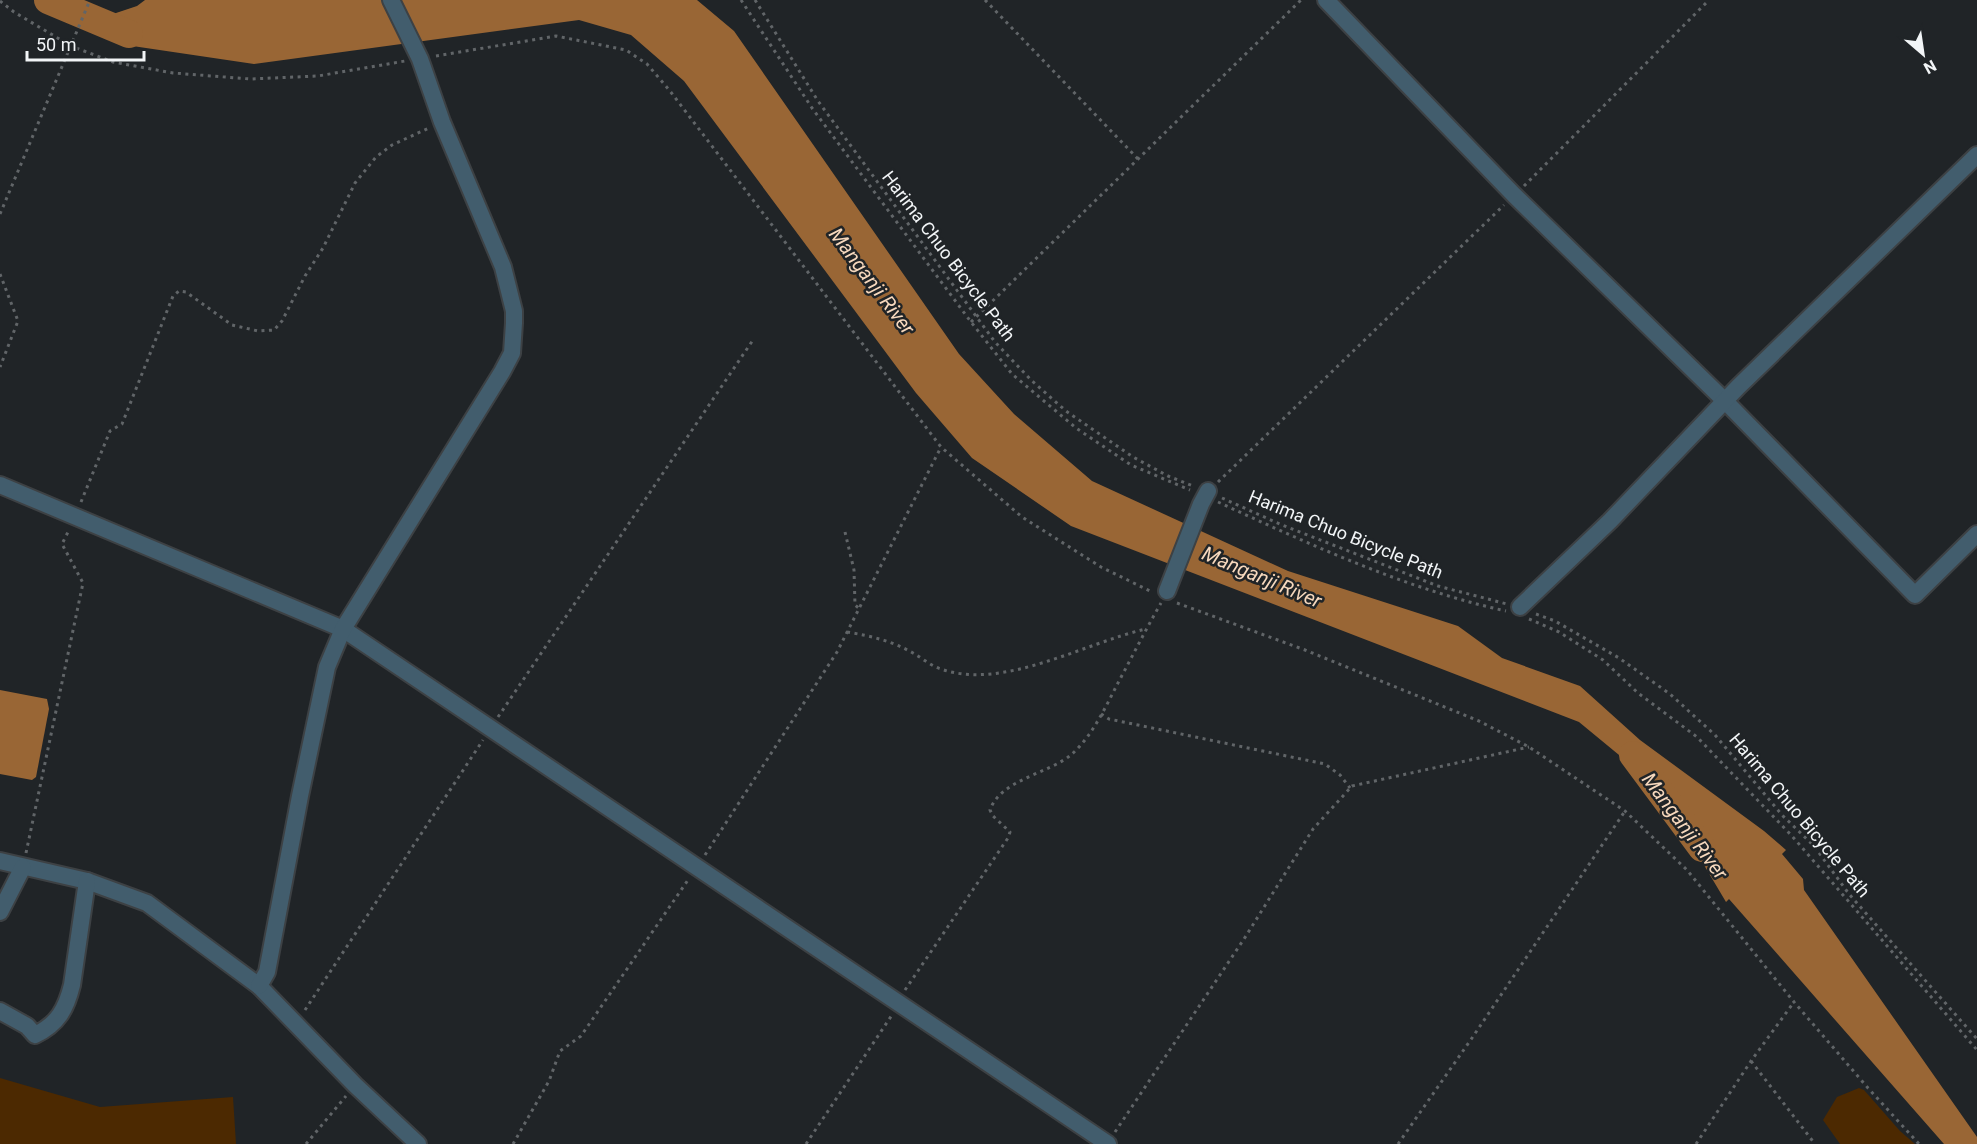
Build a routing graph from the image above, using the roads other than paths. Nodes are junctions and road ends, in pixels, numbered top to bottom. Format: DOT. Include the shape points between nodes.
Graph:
graph roads {
  1 [pos="391,0"];
  2 [pos="1326,0"];
  3 [pos="1977,155"];
  4 [pos="1725,401"];
  5 [pos="0,485"];
  6 [pos="1205,497"];
  7 [pos="1977,534"];
  8 [pos="1165,594"];
  9 [pos="1520,612"];
  10 [pos="343,628"];
  11 [pos="0,861"];
  12 [pos="23,867"];
  13 [pos="87,882"];
  14 [pos="0,912"];
  15 [pos="259,986"];
  16 [pos="0,1011"];
  17 [pos="418,1144"];
  18 [pos="1107,1144"];
  1 -- 10 [label="street" via="504,267 514,311 512,353"];
  2 -- 4 [label="street" via="1514,195"];
  3 -- 4 [label="street"];
  4 -- 7 [label="street" via="1915,595"];
  4 -- 9 [label="street"];
  5 -- 10 [label="street"];
  6 -- 8 [label="street"];
  10 -- 15 [label="street" via="327,667 267,972"];
  10 -- 18 [label="street"];
  11 -- 12 [label="street"];
  12 -- 13 [label="street"];
  12 -- 14 [label="street"];
  13 -- 15 [label="street" via="147,903"];
  13 -- 16 [label="street" via="69,1000 60,1015 50,1028 35,1035"];
  15 -- 17 [label="street"];
}
